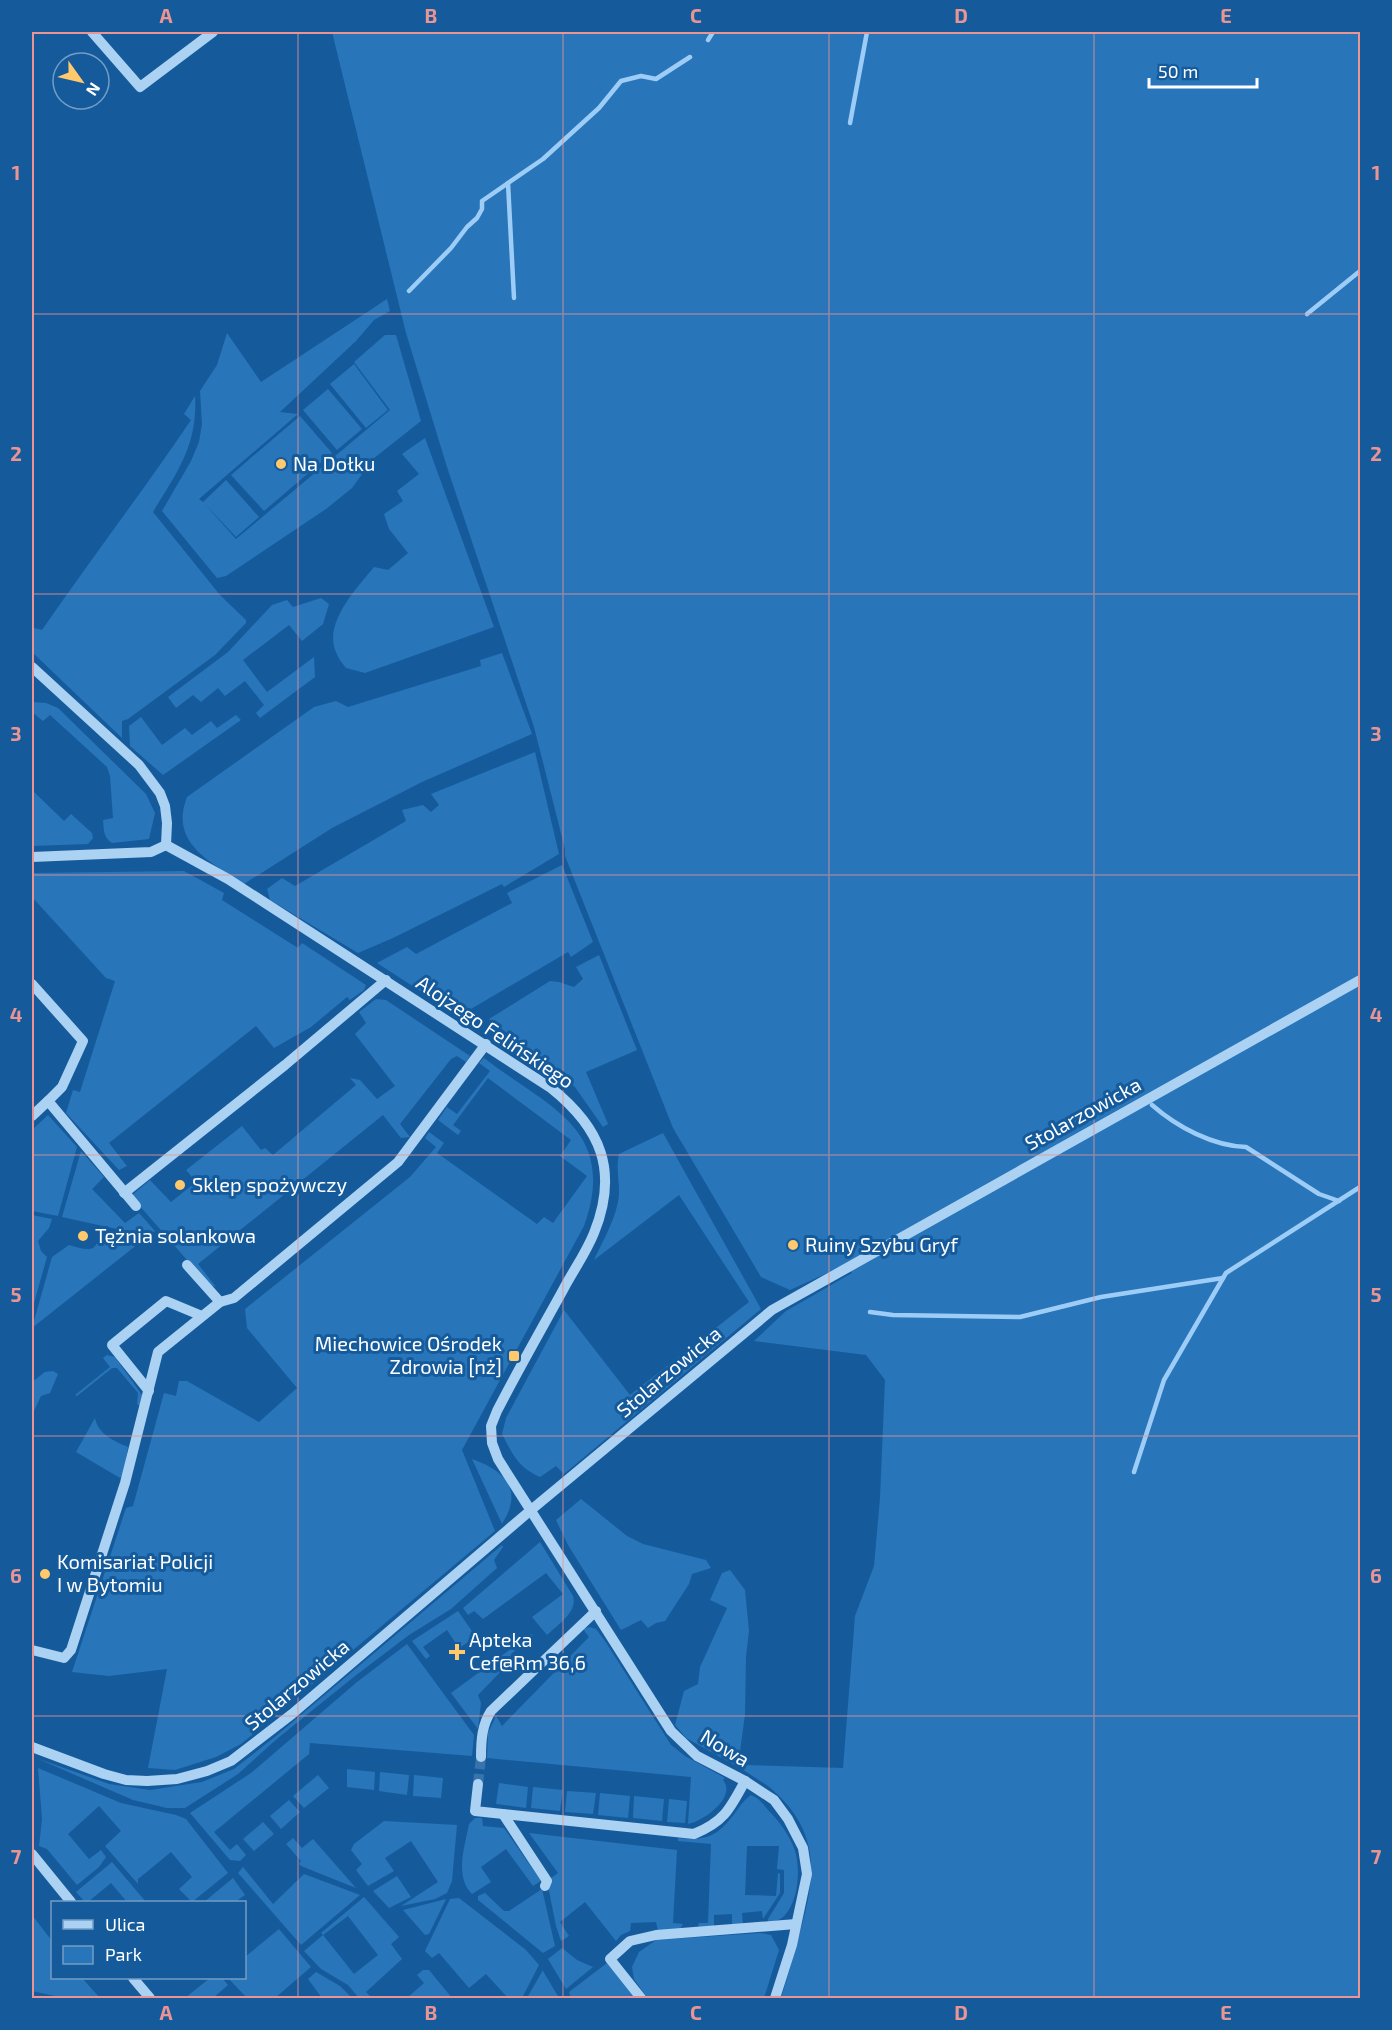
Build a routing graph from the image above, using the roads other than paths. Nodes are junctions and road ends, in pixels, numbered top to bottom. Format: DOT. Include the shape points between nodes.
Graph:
graph roads {
  1 [pos="92,32"];
  2 [pos="213,32"];
  3 [pos="32,667"];
  4 [pos="166,845"];
  5 [pos="32,857"];
  6 [pos="386,980"];
  7 [pos="1360,980"];
  8 [pos="32,984"];
  9 [pos="486,1044"];
  10 [pos="48,1101"];
  11 [pos="32,1116"];
  12 [pos="124,1193"];
  13 [pos="136,1206"];
  14 [pos="187,1265"];
  15 [pos="220,1302"];
  16 [pos="202,1316"];
  17 [pos="149,1391"];
  18 [pos="531,1510"];
  19 [pos="596,1611"];
  20 [pos="32,1650"];
  21 [pos="32,1747"];
  22 [pos="482,1757"];
  23 [pos="745,1781"];
  24 [pos="478,1784"];
  25 [pos="503,1814"];
  26 [pos="32,1854"];
  27 [pos="545,1886"];
  28 [pos="70,1901"];
  29 [pos="796,1924"];
  30 [pos="135,1979"];
  31 [pos="150,1998"];
  32 [pos="641,1998"];
  33 [pos="775,1998"];
  1 -- 2 [label="street" via="140,87"];
  3 -- 4 [label="street" via="140,765 165,806"];
  4 -- 5 [label="street" via="151,852"];
  4 -- 6 [label="street, Alojzego Felińskiego" via="228,879"];
  6 -- 9 [label="street, Alojzego Felińskiego"];
  6 -- 12 [label="street"];
  7 -- 18 [label="street, Stolarzowicka" via="772,1310"];
  8 -- 10 [label="street" via="83,1041 62,1087"];
  9 -- 15 [label="street" via="398,1162 234,1298"];
  9 -- 18 [label="street, Alojzego Felińskiego" via="571,1104 597,1140 606,1172 606,1191 594,1235 491,1426 498,1459"];
  10 -- 11 [label="street"];
  10 -- 12 [label="street"];
  12 -- 13 [label="street"];
  14 -- 15 [label="street"];
  15 -- 16 [label="street"];
  16 -- 17 [label="street" via="158,1352"];
  16 -- 17 [label="street" via="166,1301 112,1345"];
  17 -- 20 [label="street" via="125,1483 70,1650 64,1658"];
  18 -- 19 [label="street, Nowa"];
  18 -- 21 [label="street, Stolarzowicka" via="292,1714 231,1761 190,1777 126,1780"];
  19 -- 22 [label="street" via="491,1711 481,1740"];
  19 -- 23 [label="street, Nowa" via="671,1731 697,1756"];
  23 -- 25 [label="street" via="732,1806 713,1826 694,1834"];
  23 -- 29 [label="street, Nowa" via="774,1800 803,1848 807,1874"];
  24 -- 25 [label="street" via="475,1811"];
  25 -- 27 [label="street" via="548,1881"];
  26 -- 28 [label="street"];
  29 -- 32 [label="street" via="656,1935 630,1941 609,1959"];
  29 -- 33 [label="street, Nowa"];
  30 -- 31 [label="street"];
}
